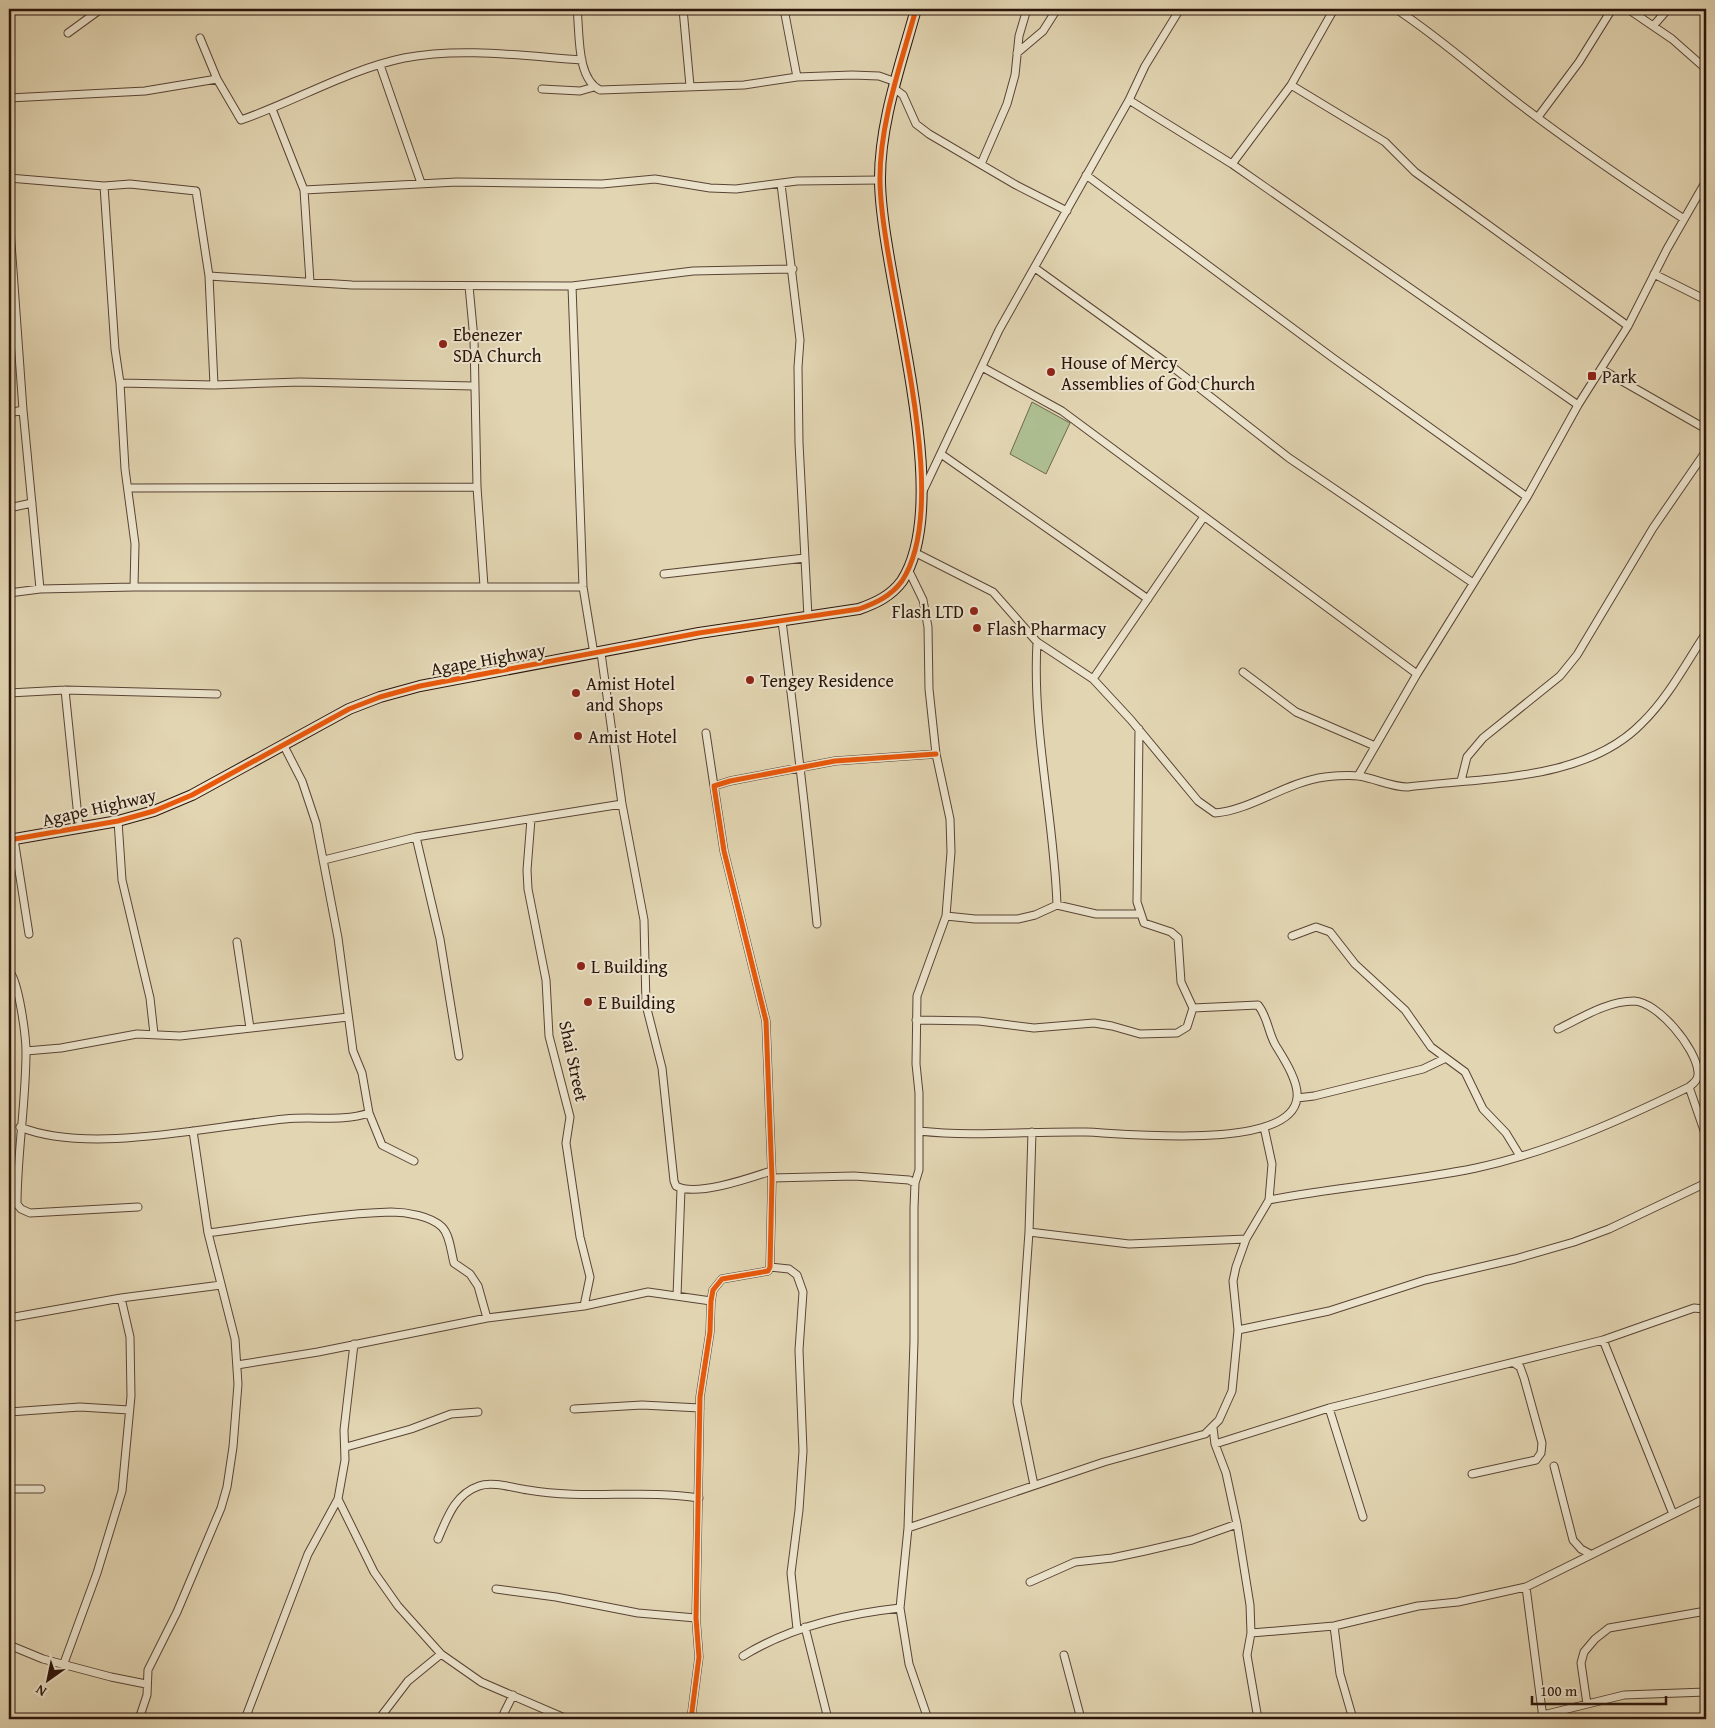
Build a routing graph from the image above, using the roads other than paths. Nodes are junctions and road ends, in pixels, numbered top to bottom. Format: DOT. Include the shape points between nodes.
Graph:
graph roads {
  1 [pos="101,9"];
  2 [pos="577,9"];
  3 [pos="683,9"];
  4 [pos="784,9"];
  5 [pos="916,9"];
  6 [pos="1027,9"];
  7 [pos="1057,9"];
  8 [pos="1180,9"];
  9 [pos="1334,9"];
  10 [pos="1396,9"];
  11 [pos="1612,9"];
  12 [pos="1628,9"];
  13 [pos="1668,9"];
  14 [pos="1654,25"];
  15 [pos="68,33"];
  16 [pos="200,38"];
  17 [pos="1017,53"];
  18 [pos="582,60"];
  19 [pos="380,65"];
  20 [pos="1706,69"];
  21 [pos="797,77"];
  22 [pos="217,79"];
  23 [pos="1291,85"];
  24 [pos="594,86"];
  25 [pos="690,86"];
  26 [pos="896,86"];
  27 [pos="542,89"];
  28 [pos="9,98"];
  29 [pos="1129,100"];
  30 [pos="272,109"];
  31 [pos="1538,117"];
  32 [pos="981,164"];
  33 [pos="1232,164"];
  34 [pos="1086,175"];
  35 [pos="9,178"];
  36 [pos="880,180"];
  37 [pos="1706,181"];
  38 [pos="421,183"];
  39 [pos="781,184"];
  40 [pos="104,186"];
  41 [pos="304,190"];
  42 [pos="1067,211"];
  43 [pos="9,216"];
  44 [pos="1684,219"];
  45 [pos="1035,268"];
  46 [pos="793,269"];
  47 [pos="1654,274"];
  48 [pos="209,276"];
  49 [pos="310,282"];
  50 [pos="469,286"];
  51 [pos="572,286"];
  52 [pos="1706,300"];
  53 [pos="11,309"];
  54 [pos="1628,326"];
  55 [pos="982,367"];
  56 [pos="1601,369"];
  57 [pos="120,383"];
  58 [pos="214,385"];
  59 [pos="473,386"];
  60 [pos="1578,405"];
  61 [pos="23,410"];
  62 [pos="9,413"];
  63 [pos="1706,429"];
  64 [pos="1706,451"];
  65 [pos="941,454"];
  66 [pos="128,488"];
  67 [pos="477,488"];
  68 [pos="921,495"];
  69 [pos="1527,497"];
  70 [pos="32,503"];
  71 [pos="9,508"];
  72 [pos="1203,518"];
  73 [pos="914,552"];
  74 [pos="805,558"];
  75 [pos="908,569"];
  76 [pos="664,574"];
  77 [pos="1474,583"];
  78 [pos="484,586"];
  79 [pos="134,587"];
  80 [pos="583,587"];
  81 [pos="40,589"];
  82 [pos="9,593"];
  83 [pos="1148,599"];
  84 [pos="808,617"];
  85 [pos="782,621"];
  86 [pos="1706,633"];
  87 [pos="1037,642"];
  88 [pos="598,653"];
  89 [pos="1243,672"];
  90 [pos="1417,674"];
  91 [pos="1093,679"];
  92 [pos="66,690"];
  93 [pos="9,693"];
  94 [pos="217,694"];
  95 [pos="1139,729"];
  96 [pos="706,733"];
  97 [pos="284,746"];
  98 [pos="1375,746"];
  99 [pos="936,754"];
  100 [pos="801,767"];
  101 [pos="1358,776"];
  102 [pos="1461,781"];
  103 [pos="714,786"];
  104 [pos="622,804"];
  105 [pos="531,819"];
  106 [pos="118,821"];
  107 [pos="79,827"];
  108 [pos="416,837"];
  109 [pos="12,839"];
  110 [pos="324,860"];
  111 [pos="1057,905"];
  112 [pos="1140,914"];
  113 [pos="946,916"];
  114 [pos="817,924"];
  115 [pos="29,934"];
  116 [pos="1292,936"];
  117 [pos="237,942"];
  118 [pos="9,972"];
  119 [pos="1193,1008"];
  120 [pos="348,1017"];
  121 [pos="916,1020"];
  122 [pos="250,1028"];
  123 [pos="1558,1029"];
  124 [pos="154,1034"];
  125 [pos="26,1051"];
  126 [pos="459,1056"];
  127 [pos="1444,1059"];
  128 [pos="1689,1088"];
  129 [pos="1297,1098"];
  130 [pos="368,1113"];
  131 [pos="20,1127"];
  132 [pos="1264,1127"];
  133 [pos="193,1131"];
  134 [pos="919,1131"];
  135 [pos="1032,1132"];
  136 [pos="1706,1136"];
  137 [pos="1520,1156"];
  138 [pos="414,1162"];
  139 [pos="772,1175"];
  140 [pos="1706,1182"];
  141 [pos="915,1183"];
  142 [pos="681,1189"];
  143 [pos="1269,1200"];
  144 [pos="138,1207"];
  145 [pos="1029,1232"];
  146 [pos="208,1233"];
  147 [pos="1246,1239"];
  148 [pos="770,1266"];
  149 [pos="221,1285"];
  150 [pos="676,1296"];
  151 [pos="121,1298"];
  152 [pos="710,1301"];
  153 [pos="584,1306"];
  154 [pos="1706,1312"];
  155 [pos="9,1318"];
  156 [pos="487,1318"];
  157 [pos="1238,1330"];
  158 [pos="1603,1340"];
  159 [pos="354,1344"];
  160 [pos="1514,1362"];
  161 [pos="238,1364"];
  162 [pos="700,1408"];
  163 [pos="1329,1408"];
  164 [pos="574,1409"];
  165 [pos="129,1410"];
  166 [pos="9,1412"];
  167 [pos="478,1412"];
  168 [pos="1213,1428"];
  169 [pos="1215,1444"];
  170 [pos="346,1447"];
  171 [pos="1554,1466"];
  172 [pos="1472,1474"];
  173 [pos="1034,1485"];
  174 [pos="41,1489"];
  175 [pos="9,1490"];
  176 [pos="699,1498"];
  177 [pos="1706,1498"];
  178 [pos="338,1499"];
  179 [pos="1673,1514"];
  180 [pos="1363,1518"];
  181 [pos="1237,1524"];
  182 [pos="908,1528"];
  183 [pos="438,1539"];
  184 [pos="1590,1554"];
  185 [pos="1030,1582"];
  186 [pos="1526,1587"];
  187 [pos="496,1589"];
  188 [pos="900,1608"];
  189 [pos="1706,1611"];
  190 [pos="696,1618"];
  191 [pos="1334,1626"];
  192 [pos="805,1627"];
  193 [pos="797,1629"];
  194 [pos="1251,1633"];
  195 [pos="9,1644"];
  196 [pos="441,1654"];
  197 [pos="1064,1655"];
  198 [pos="742,1656"];
  199 [pos="64,1663"];
  200 [pos="146,1684"];
  201 [pos="1706,1692"];
  202 [pos="513,1694"];
  203 [pos="1586,1704"];
  204 [pos="1543,1717"];
  205 [pos="139,1719"];
  206 [pos="245,1719"];
  207 [pos="379,1719"];
  208 [pos="500,1719"];
  209 [pos="567,1719"];
  210 [pos="691,1719"];
  211 [pos="828,1719"];
  212 [pos="928,1719"];
  213 [pos="1081,1719"];
  214 [pos="1258,1719"];
  215 [pos="1353,1719"];
  1 -- 15 [label="street"];
  2 -- 18 [label="street"];
  3 -- 25 [label="street"];
  4 -- 21 [label="street"];
  5 -- 26 [label="street, Agape Highway"];
  6 -- 17 [label="street"];
  7 -- 17 [label="street" via="1044,31"];
  8 -- 29 [label="street" via="1145,66"];
  9 -- 23 [label="street"];
  10 -- 31 [label="street"];
  11 -- 31 [label="street" via="1579,62"];
  12 -- 14 [label="street"];
  13 -- 14 [label="street"];
  14 -- 20 [label="street"];
  16 -- 22 [label="street"];
  17 -- 32 [label="street" via="1007,104"];
  18 -- 19 [label="street" via="460,53 435,54"];
  18 -- 24 [label="street" via="585,76"];
  19 -- 30 [label="street"];
  19 -- 38 [label="street"];
  21 -- 25 [label="street" via="754,84"];
  21 -- 26 [label="street" via="879,76"];
  22 -- 28 [label="street" via="145,91"];
  22 -- 30 [label="street" via="241,120"];
  23 -- 33 [label="street"];
  23 -- 54 [label="street" via="1384,142 1423,178"];
  24 -- 25 [label="street" via="607,90"];
  24 -- 27 [label="street" via="580,91"];
  26 -- 32 [label="street" via="916,124"];
  26 -- 36 [label="street, Agape Highway" via="886,128"];
  29 -- 33 [label="street"];
  29 -- 34 [label="street"];
  30 -- 41 [label="street"];
  31 -- 44 [label="street" via="1615,174"];
  32 -- 42 [label="street"];
  33 -- 60 [label="street"];
  34 -- 42 [label="street"];
  34 -- 69 [label="street"];
  35 -- 40 [label="street"];
  36 -- 39 [label="street"];
  36 -- 68 [label="street, Agape Highway" via="883,224 920,452"];
  37 -- 44 [label="street"];
  38 -- 39 [label="street" via="602,184 655,179 736,189"];
  38 -- 41 [label="street"];
  39 -- 46 [label="street"];
  40 -- 48 [label="street" via="130,184 196,191"];
  40 -- 57 [label="street"];
  41 -- 49 [label="street"];
  42 -- 45 [label="street"];
  43 -- 53 [label="street"];
  44 -- 47 [label="street"];
  45 -- 55 [label="street"];
  45 -- 77 [label="street" via="1175,368 1289,458"];
  46 -- 51 [label="street" via="693,271"];
  46 -- 74 [label="street" via="800,340 799,443"];
  47 -- 52 [label="street"];
  47 -- 54 [label="street"];
  48 -- 49 [label="street"];
  48 -- 58 [label="street"];
  49 -- 50 [label="street" via="352,286"];
  50 -- 51 [label="street"];
  50 -- 59 [label="street" via="474,339"];
  51 -- 80 [label="street"];
  53 -- 61 [label="street"];
  54 -- 56 [label="street"];
  55 -- 65 [label="street"];
  55 -- 72 [label="street" via="1062,411"];
  56 -- 60 [label="street"];
  56 -- 63 [label="street"];
  57 -- 58 [label="street"];
  57 -- 66 [label="street"];
  58 -- 59 [label="street" via="300,382"];
  59 -- 67 [label="street"];
  60 -- 69 [label="street"];
  61 -- 62 [label="street"];
  61 -- 70 [label="street"];
  64 -- 102 [label="street" via="1653,528 1577,655 1560,676 1483,738 1467,757"];
  65 -- 68 [label="street"];
  65 -- 83 [label="street"];
  66 -- 67 [label="street"];
  66 -- 79 [label="street" via="136,564"];
  67 -- 78 [label="street"];
  68 -- 73 [label="street, Agape Highway"];
  69 -- 77 [label="street"];
  70 -- 71 [label="street"];
  70 -- 81 [label="street"];
  72 -- 83 [label="street"];
  72 -- 90 [label="street"];
  73 -- 75 [label="street, Agape Highway"];
  73 -- 87 [label="street" via="993,592"];
  74 -- 76 [label="street"];
  74 -- 84 [label="street"];
  75 -- 84 [label="street, Agape Highway" via="894,591 874,604"];
  75 -- 99 [label="street" via="923,600 928,627"];
  77 -- 90 [label="street"];
  78 -- 79 [label="street"];
  78 -- 80 [label="street"];
  79 -- 81 [label="street"];
  80 -- 88 [label="street"];
  81 -- 82 [label="street"];
  83 -- 91 [label="street"];
  84 -- 85 [label="street, Agape Highway"];
  85 -- 88 [label="street, Agape Highway"];
  85 -- 100 [label="street"];
  86 -- 102 [label="street" via="1654,710 1613,747 1558,768"];
  87 -- 91 [label="street"];
  87 -- 111 [label="street" via="1038,729 1056,868"];
  88 -- 97 [label="street, Agape Highway" via="462,677 380,697 322,723"];
  88 -- 104 [label="street" via="613,703"];
  89 -- 98 [label="street" via="1296,712"];
  90 -- 98 [label="street"];
  91 -- 95 [label="street"];
  92 -- 93 [label="street"];
  92 -- 94 [label="street"];
  92 -- 107 [label="street"];
  95 -- 101 [label="street" via="1198,802 1215,812 1232,809 1300,783 1324,777"];
  95 -- 112 [label="street" via="1136,891"];
  96 -- 103 [label="street"];
  97 -- 106 [label="street, Agape Highway" via="170,804"];
  97 -- 110 [label="street" via="311,802"];
  98 -- 101 [label="street"];
  99 -- 100 [label="street" via="835,760"];
  99 -- 113 [label="street" via="950,819"];
  100 -- 103 [label="street"];
  100 -- 114 [label="street"];
  101 -- 102 [label="street" via="1393,786"];
  103 -- 139 [label="street" via="724,851 766,1021"];
  104 -- 105 [label="street"];
  104 -- 142 [label="street" via="644,920 646,1005 662,1068 674,1181"];
  105 -- 108 [label="street"];
  105 -- 153 [label="street, Shai Street" via="528,889 546,980 549,1036 570,1117 566,1143 580,1237 590,1277"];
  106 -- 107 [label="street, Agape Highway"];
  106 -- 124 [label="street" via="122,880 150,998"];
  107 -- 109 [label="street, Agape Highway"];
  108 -- 110 [label="street"];
  108 -- 126 [label="street" via="440,938"];
  109 -- 115 [label="street"];
  110 -- 120 [label="street"];
  111 -- 112 [label="street" via="1096,914"];
  111 -- 113 [label="street" via="1018,919"];
  112 -- 119 [label="street" via="1144,922 1178,938 1181,982"];
  113 -- 121 [label="street" via="917,996"];
  116 -- 127 [label="street" via="1316,927 1330,932 1355,964 1396,1000 1431,1047"];
  117 -- 122 [label="street"];
  118 -- 125 [label="street" via="19,995"];
  119 -- 121 [label="street" via="1187,1027 1177,1033 1165,1034 1140,1034 1094,1024 1034,1028 979,1021"];
  119 -- 129 [label="street" via="1258,1005 1288,1069"];
  120 -- 122 [label="street"];
  120 -- 130 [label="street"];
  121 -- 134 [label="street"];
  122 -- 124 [label="street" via="180,1036"];
  123 -- 128 [label="street" via="1610,1005 1634,1001 1644,1003 1672,1026 1693,1055 1698,1072"];
  124 -- 125 [label="street"];
  125 -- 131 [label="street"];
  127 -- 129 [label="street" via="1424,1069"];
  127 -- 137 [label="street" via="1464,1072 1483,1109 1506,1133"];
  128 -- 136 [label="street"];
  128 -- 137 [label="street" via="1604,1126"];
  129 -- 132 [label="street" via="1286,1115"];
  130 -- 133 [label="street" via="357,1117 287,1119"];
  130 -- 138 [label="street" via="382,1145"];
  131 -- 133 [label="street" via="68,1138"];
  131 -- 144 [label="street" via="17,1204 21,1209 30,1212"];
  132 -- 135 [label="street" via="1198,1137"];
  132 -- 143 [label="street" via="1272,1164"];
  133 -- 146 [label="street"];
  134 -- 135 [label="street" via="945,1134"];
  134 -- 141 [label="street" via="919,1170"];
  135 -- 145 [label="street"];
  137 -- 143 [label="street" via="1476,1168"];
  139 -- 141 [label="street" via="854,1176"];
  139 -- 142 [label="street"];
  139 -- 148 [label="street"];
  140 -- 157 [label="street" via="1610,1229 1574,1242 1425,1280 1329,1311"];
  141 -- 182 [label="street"];
  142 -- 150 [label="street"];
  143 -- 147 [label="street"];
  145 -- 147 [label="street" via="1129,1244"];
  145 -- 173 [label="street" via="1017,1402"];
  146 -- 149 [label="street"];
  146 -- 156 [label="street" via="393,1212 434,1220 446,1232 454,1263 470,1274 478,1286"];
  147 -- 157 [label="street" via="1233,1281"];
  148 -- 152 [label="street" via="766,1273 722,1279 713,1290"];
  148 -- 193 [label="street" via="790,1269 797,1275 804,1292 799,1350 803,1444 791,1573"];
  149 -- 151 [label="street"];
  149 -- 161 [label="street"];
  150 -- 152 [label="street"];
  150 -- 153 [label="street" via="648,1292"];
  151 -- 155 [label="street"];
  151 -- 165 [label="street" via="130,1337"];
  152 -- 162 [label="street" via="710,1332"];
  153 -- 156 [label="street"];
  154 -- 158 [label="street" via="1694,1308"];
  156 -- 159 [label="street"];
  157 -- 168 [label="street" via="1232,1391"];
  158 -- 160 [label="street"];
  158 -- 179 [label="street"];
  159 -- 161 [label="street"];
  159 -- 170 [label="street" via="344,1430"];
  160 -- 163 [label="street"];
  160 -- 172 [label="street" via="1524,1378 1542,1443 1541,1453 1536,1460"];
  161 -- 200 [label="street" via="233,1447 223,1501 200,1560 148,1670"];
  162 -- 164 [label="street" via="642,1405"];
  162 -- 176 [label="street"];
  163 -- 169 [label="street"];
  163 -- 180 [label="street"];
  165 -- 166 [label="street" via="80,1407"];
  165 -- 199 [label="street" via="122,1491 98,1573"];
  167 -- 170 [label="street" via="451,1414"];
  168 -- 169 [label="street"];
  168 -- 173 [label="street" via="1205,1434"];
  169 -- 181 [label="street" via="1226,1473"];
  170 -- 178 [label="street"];
  171 -- 184 [label="street" via="1573,1540"];
  173 -- 182 [label="street"];
  174 -- 175 [label="street"];
  176 -- 183 [label="street" via="659,1494 566,1495 483,1485 456,1503"];
  176 -- 190 [label="street"];
  177 -- 179 [label="street"];
  178 -- 196 [label="street" via="374,1572 398,1606"];
  178 -- 206 [label="street" via="305,1561"];
  179 -- 184 [label="street"];
  181 -- 185 [label="street" via="1192,1540 1075,1562"];
  181 -- 194 [label="street" via="1250,1605"];
  182 -- 188 [label="street"];
  184 -- 186 [label="street"];
  186 -- 191 [label="street" via="1458,1602 1418,1606"];
  186 -- 204 [label="street"];
  187 -- 190 [label="street" via="638,1613"];
  188 -- 192 [label="street"];
  188 -- 212 [label="street" via="909,1664"];
  189 -- 203 [label="street" via="1609,1628 1594,1639 1584,1652 1581,1663"];
  190 -- 210 [label="street" via="699,1657"];
  191 -- 194 [label="street"];
  191 -- 215 [label="street" via="1340,1674"];
  192 -- 193 [label="street"];
  192 -- 211 [label="street"];
  193 -- 198 [label="street"];
  194 -- 214 [label="street" via="1247,1655"];
  195 -- 199 [label="street" via="43,1659"];
  196 -- 202 [label="street" via="481,1682"];
  196 -- 207 [label="street" via="408,1681"];
  197 -- 213 [label="street"];
  199 -- 200 [label="street"];
  200 -- 205 [label="street" via="147,1695"];
  201 -- 203 [label="street" via="1624,1695"];
  202 -- 208 [label="street"];
  202 -- 209 [label="street"];
  203 -- 204 [label="street"];
}
